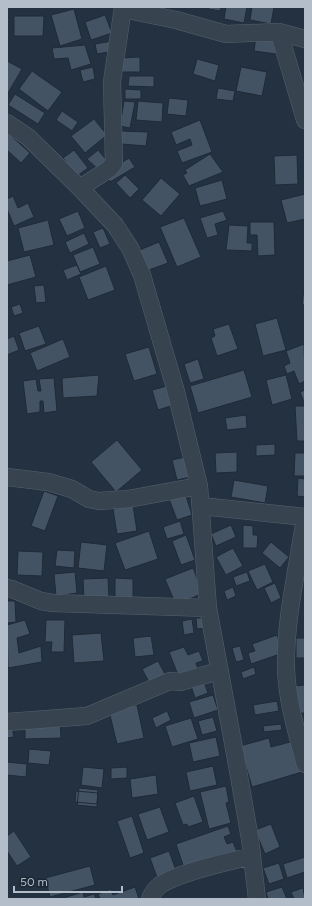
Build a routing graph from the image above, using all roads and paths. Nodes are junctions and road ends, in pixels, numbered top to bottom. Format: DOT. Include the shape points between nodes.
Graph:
graph roads {
  1 [pos="123,8"];
  2 [pos="279,32"];
  3 [pos="305,39"];
  4 [pos="305,120"];
  5 [pos="7,123"];
  6 [pos="80,188"];
  7 [pos="7,477"];
  8 [pos="199,486"];
  9 [pos="201,506"];
  10 [pos="305,517"];
  11 [pos="7,588"];
  12 [pos="208,608"];
  13 [pos="219,671"];
  14 [pos="7,722"];
  15 [pos="305,764"];
  16 [pos="252,856"];
  17 [pos="150,899"];
  18 [pos="257,899"];
  1 -- 2 [label="street" via="226,34"];
  1 -- 6 [label="street" via="112,82 114,163"];
  2 -- 3 [label="street"];
  2 -- 4 [label="street"];
  5 -- 6 [label="street" via="28,137"];
  6 -- 8 [label="street" via="115,225 130,248 142,275 175,388"];
  7 -- 8 [label="street" via="48,482 99,501 128,499"];
  8 -- 9 [label="street"];
  9 -- 10 [label="street"];
  9 -- 12 [label="street"];
  10 -- 15 [label="street" via="286,644 289,697"];
  11 -- 12 [label="street" via="53,603"];
  12 -- 13 [label="street"];
  13 -- 14 [label="street" via="180,682 170,681 87,716"];
  13 -- 16 [label="street"];
  16 -- 17 [label="street" via="179,877 160,886 152,893"];
  16 -- 18 [label="street"];
}
